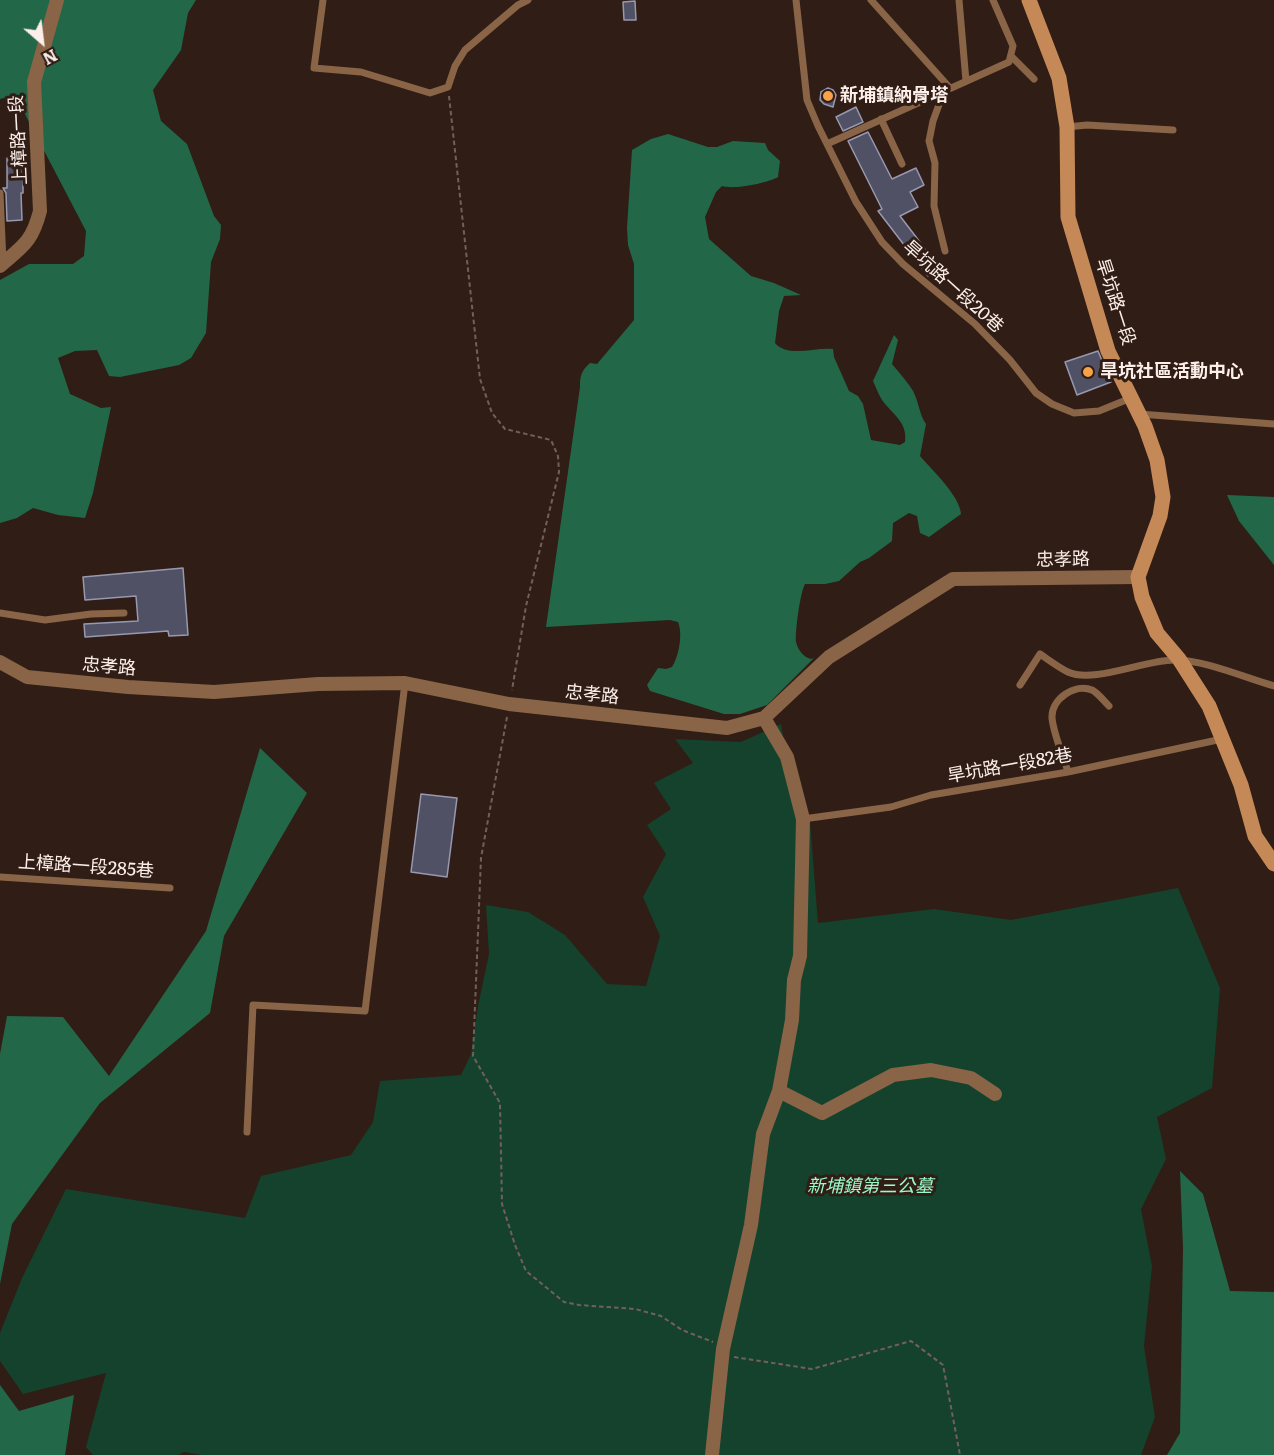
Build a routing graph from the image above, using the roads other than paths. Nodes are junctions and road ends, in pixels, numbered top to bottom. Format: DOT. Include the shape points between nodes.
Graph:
graph roads {
  1 [pos="57,0"];
  2 [pos="323,0"];
  3 [pos="528,0"];
  4 [pos="796,0"];
  5 [pos="871,0"];
  6 [pos="959,0"];
  7 [pos="993,0"];
  8 [pos="1029,0"];
  9 [pos="1011,56"];
  10 [pos="1034,79"];
  11 [pos="966,81"];
  12 [pos="947,90"];
  13 [pos="881,120"];
  14 [pos="1067,127"];
  15 [pos="1173,130"];
  16 [pos="827,144"];
  17 [pos="902,164"];
  18 [pos="0,193"];
  19 [pos="945,250"];
  20 [pos="1,264"];
  21 [pos="1131,398"];
  22 [pos="1139,414"];
  23 [pos="1274,424"];
  24 [pos="1138,577"];
  25 [pos="0,613"];
  26 [pos="124,614"];
  27 [pos="1179,659"];
  28 [pos="0,662"];
  29 [pos="405,683"];
  30 [pos="1020,685"];
  31 [pos="1274,686"];
  32 [pos="1109,706"];
  33 [pos="764,718"];
  34 [pos="1222,739"];
  35 [pos="1068,772"];
  36 [pos="803,819"];
  37 [pos="1274,864"];
  38 [pos="0,877"];
  39 [pos="170,888"];
  40 [pos="779,1091"];
  41 [pos="995,1094"];
  42 [pos="247,1132"];
  43 [pos="712,1455"];
  1 -- 20 [label="street, 上樟路一段" via="34,82 40,211 35,232"];
  2 -- 3 [label="lane" via="314,68 361,72 430,93 448,87 465,50"];
  4 -- 16 [label="lane, 旱坑路一段20巷" via="807,100"];
  5 -- 12 [label="lane"];
  6 -- 11 [label="lane"];
  7 -- 9 [label="lane" via="1013,46"];
  8 -- 14 [label="street, 旱坑路一段" via="1059,78"];
  9 -- 10 [label="lane"];
  9 -- 11 [label="lane" via="1009,62"];
  11 -- 12 [label="lane"];
  12 -- 13 [label="lane"];
  12 -- 19 [label="lane" via="933,120 929,141 935,163 934,206"];
  13 -- 16 [label="lane"];
  13 -- 17 [label="lane"];
  14 -- 15 [label="lane"];
  14 -- 21 [label="street, 旱坑路一段" via="1068,217 1108,351"];
  16 -- 21 [label="lane, 旱坑路一段20巷" via="856,202 882,242 975,324 1036,393 1074,413 1099,411"];
  18 -- 20 [label="lane"];
  21 -- 22 [label="street, 旱坑路一段"];
  22 -- 23 [label="lane"];
  22 -- 24 [label="street, 旱坑路一段" via="1157,460 1162,497 1160,516"];
  24 -- 27 [label="street" via="1157,633"];
  24 -- 33 [label="street, 忠孝路" via="953,579 829,657"];
  25 -- 26 [label="lane" via="45,620"];
  27 -- 30 [label="lane" via="1085,675 1069,673 1040,654"];
  27 -- 31 [label="lane"];
  27 -- 34 [label="street" via="1209,706"];
  28 -- 29 [label="street, 忠孝路" via="27,677 214,692 318,684"];
  29 -- 33 [label="street, 忠孝路" via="509,704 727,728"];
  29 -- 42 [label="lane" via="365,1011 253,1005"];
  32 -- 35 [label="lane" via="1092,690 1080,688 1063,695 1055,704 1052,717"];
  33 -- 36 [label="street" via="787,757"];
  34 -- 35 [label="lane, 旱坑路一段82巷"];
  34 -- 37 [label="street" via="1241,785 1255,836"];
  35 -- 36 [label="lane, 旱坑路一段82巷" via="931,795 891,807"];
  36 -- 40 [label="street" via="800,956"];
  38 -- 39 [label="lane, 上樟路一段285巷"];
  40 -- 41 [label="street" via="822,1113 893,1075 931,1070 971,1078"];
  40 -- 43 [label="street" via="763,1134 751,1225 723,1349"];
}
